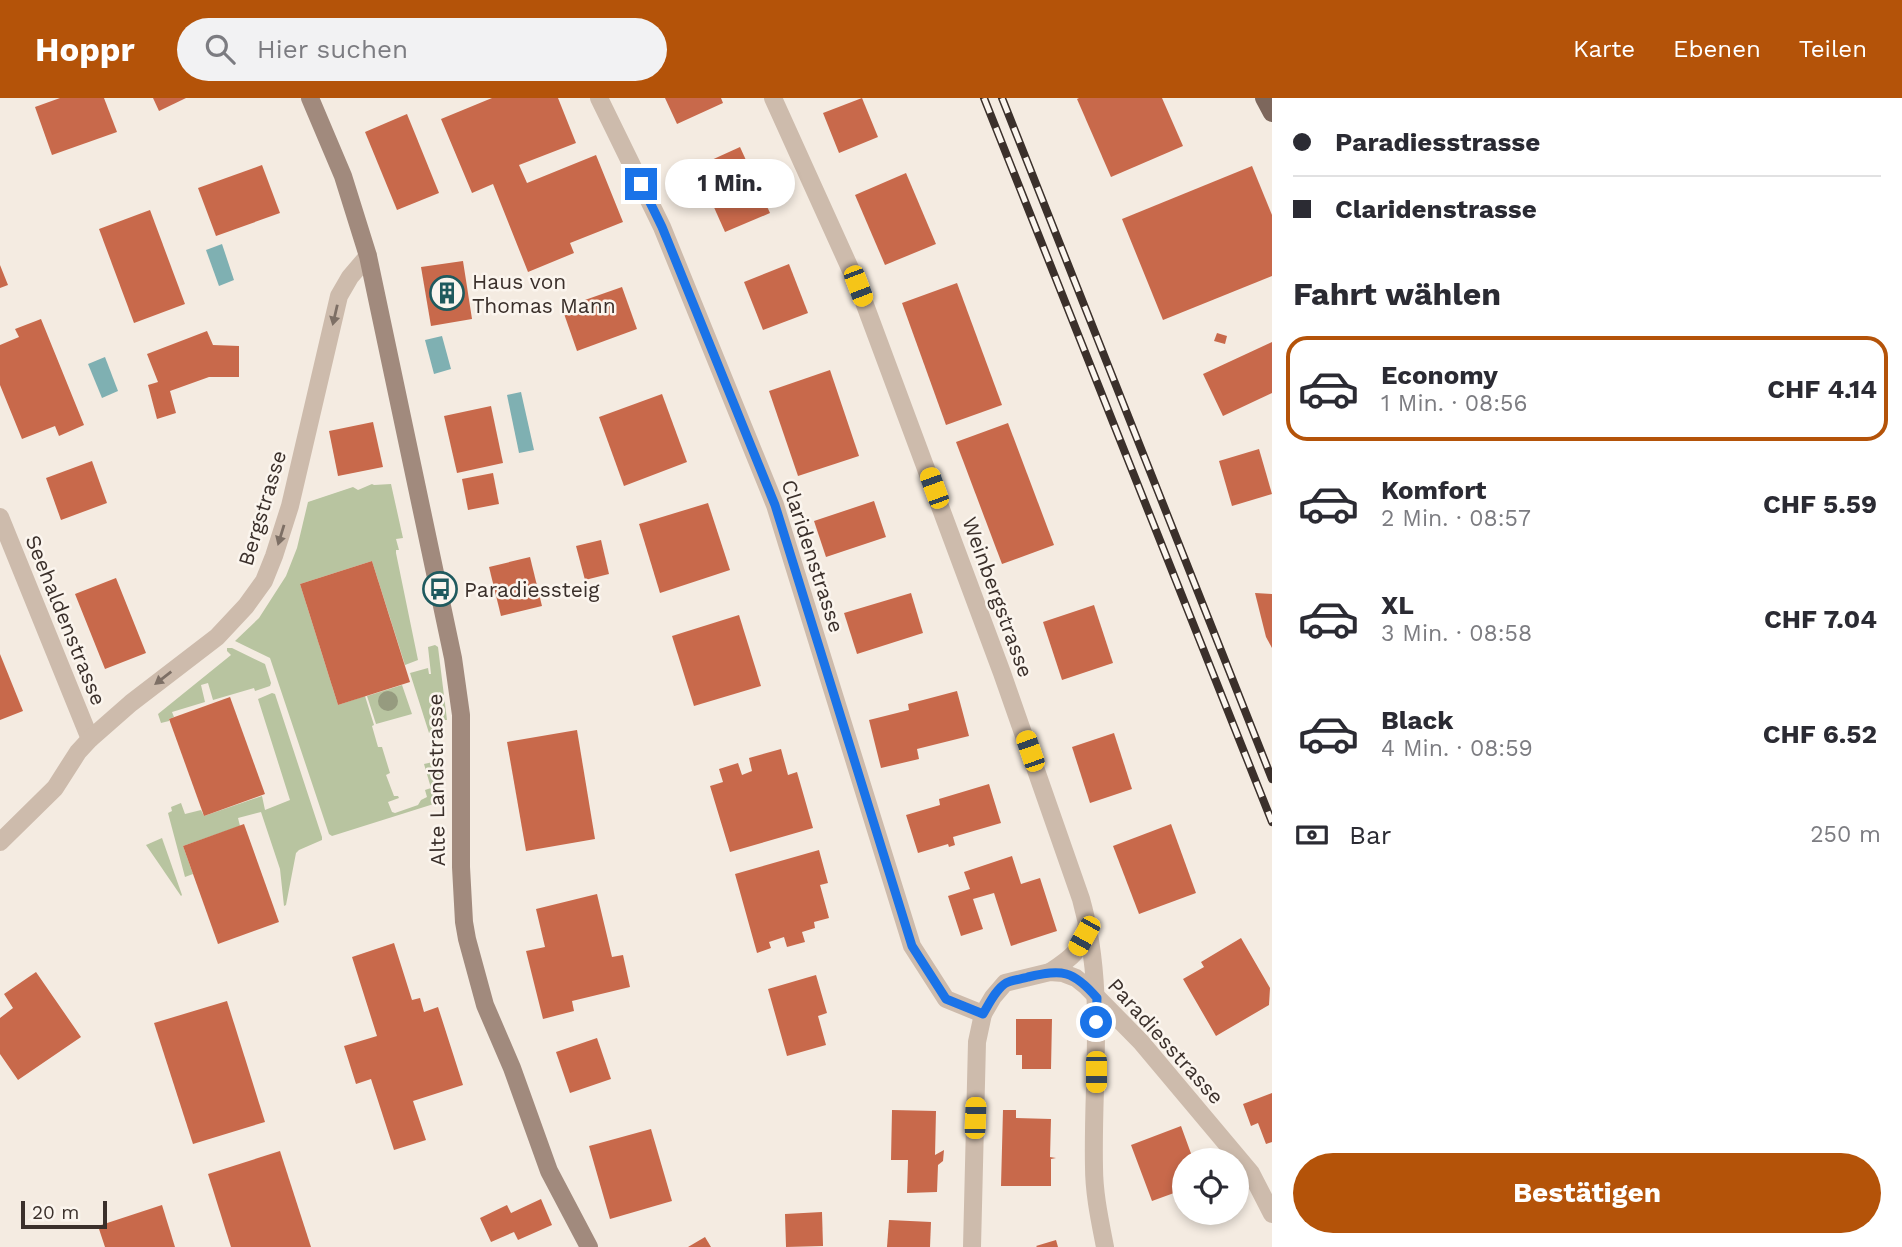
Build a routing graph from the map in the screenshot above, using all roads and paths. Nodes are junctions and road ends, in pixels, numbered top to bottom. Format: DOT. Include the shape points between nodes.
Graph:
graph roads {
  1 [pos="310,98"];
  2 [pos="599,98"];
  3 [pos="774,98"];
  4 [pos="1265,98"];
  5 [pos="1272,113"];
  6 [pos="368,256"];
  7 [pos="0,517"];
  8 [pos="90,740"];
  9 [pos="0,842"];
  10 [pos="1087,922"];
  11 [pos="1051,972"];
  12 [pos="1097,998"];
  13 [pos="983,1014"];
  14 [pos="1272,1214"];
  15 [pos="589,1247"];
  16 [pos="972,1247"];
  17 [pos="1105,1247"];
  1 -- 6 [label="street, Alte Landstrasse" via="343,176"];
  2 -- 13 [label="street, Claridenstrasse" via="662,227 775,505 912,946 946,999"];
  3 -- 10 [label="street, Weinbergstrasse" via="867,309 1002,673"];
  4 -- 5 [label="main road"];
  6 -- 8 [label="street, Bergstrasse, one-way" via="340,296 290,506 264,580 217,637"];
  6 -- 15 [label="street, Alte Landstrasse" via="453,658 461,715 461,867 467,939 485,1006 549,1171"];
  7 -- 8 [label="street, Seehaldenstrasse"];
  8 -- 9 [label="street, Bergstrasse" via="55,788"];
  10 -- 11 [label="street" via="1073,957"];
  10 -- 12 [label="street, Weinbergstrasse"];
  11 -- 12 [label="street, Paradiesstrasse" via="1076,978"];
  11 -- 13 [label="street" via="1005,983"];
  12 -- 14 [label="street, Paradiesstrasse" via="1141,1042 1251,1172"];
  12 -- 17 [label="street, Weinbergstrasse" via="1094,1168"];
  13 -- 16 [label="street" via="977,1042"];
}
